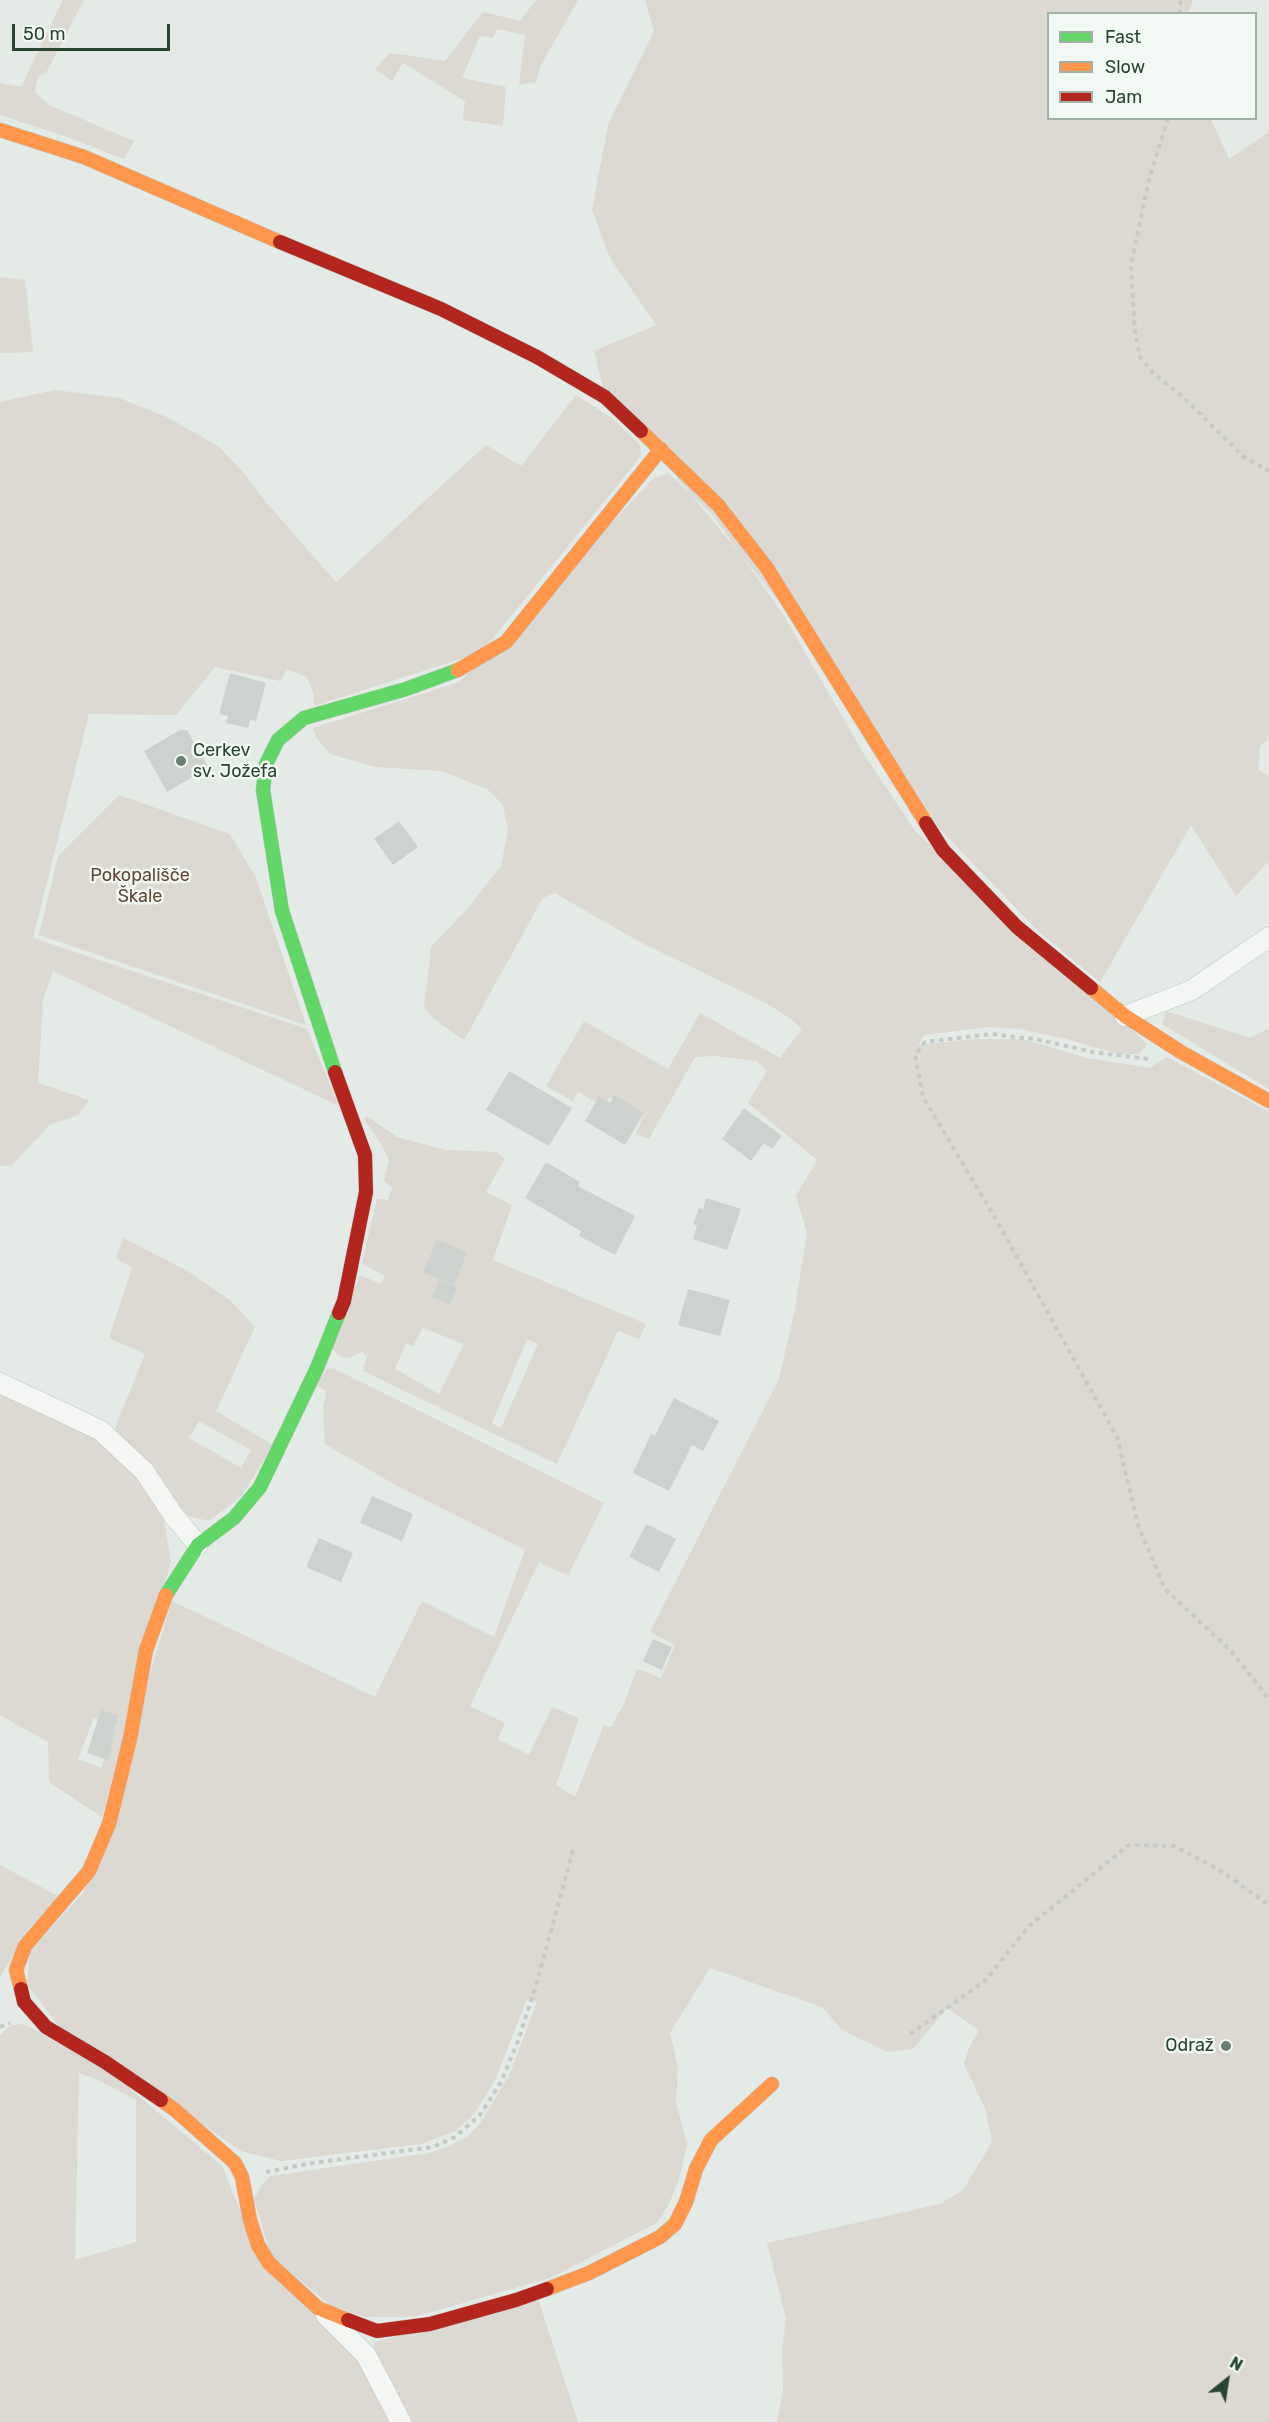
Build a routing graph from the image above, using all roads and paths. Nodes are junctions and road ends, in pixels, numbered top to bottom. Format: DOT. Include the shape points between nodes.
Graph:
graph roads {
  1 [pos="1167,120"];
  2 [pos="0,130"];
  3 [pos="661,449"];
  4 [pos="1269,471"];
  5 [pos="1269,937"];
  6 [pos="1125,1016"];
  7 [pos="1181,1052"];
  8 [pos="1269,1101"];
  9 [pos="0,1383"];
  10 [pos="198,1545"];
  11 [pos="1269,1699"];
  12 [pos="573,1850"];
  13 [pos="1269,1905"];
  14 [pos="910,2034"];
  15 [pos="772,2084"];
  16 [pos="242,2177"];
  17 [pos="318,2308"];
  18 [pos="401,2422"];
  1 -- 4 [label="path" via="1148,183 1131,266 1140,357 1244,457"];
  2 -- 3 [label="street" via="84,157 441,309 537,357 605,397"];
  3 -- 6 [label="street" via="718,505 767,568 943,850 1017,927"];
  3 -- 10 [label="street" via="506,642 462,668 406,689 304,718 278,740 266,764 263,790 282,911 364,1155 366,1192 344,1301 284,1440 260,1487 234,1518"];
  5 -- 6 [label="street" via="1192,990"];
  6 -- 7 [label="street"];
  7 -- 8 [label="street"];
  7 -- 11 [label="path" via="1145,1060 992,1034 925,1042 915,1055 923,1097 1117,1437 1138,1525 1165,1589 1231,1651"];
  9 -- 10 [label="street" via="100,1430 144,1471"];
  10 -- 16 [label="street" via="168,1590 146,1650 109,1824 89,1871 25,1946 16,1970 24,2002 46,2027 175,2110 235,2163"];
  12 -- 16 [label="path" via="518,2041 501,2082 480,2115 456,2137 433,2147"];
  13 -- 14 [label="path" via="1221,1871 1175,1846 1130,1845 1029,1926 985,1981"];
  15 -- 17 [label="street" via="711,2140 675,2224 660,2237 590,2273 506,2303 430,2324 378,2331"];
  16 -- 17 [label="street" via="250,2220 269,2263"];
  17 -- 18 [label="street" via="366,2355"];
}
